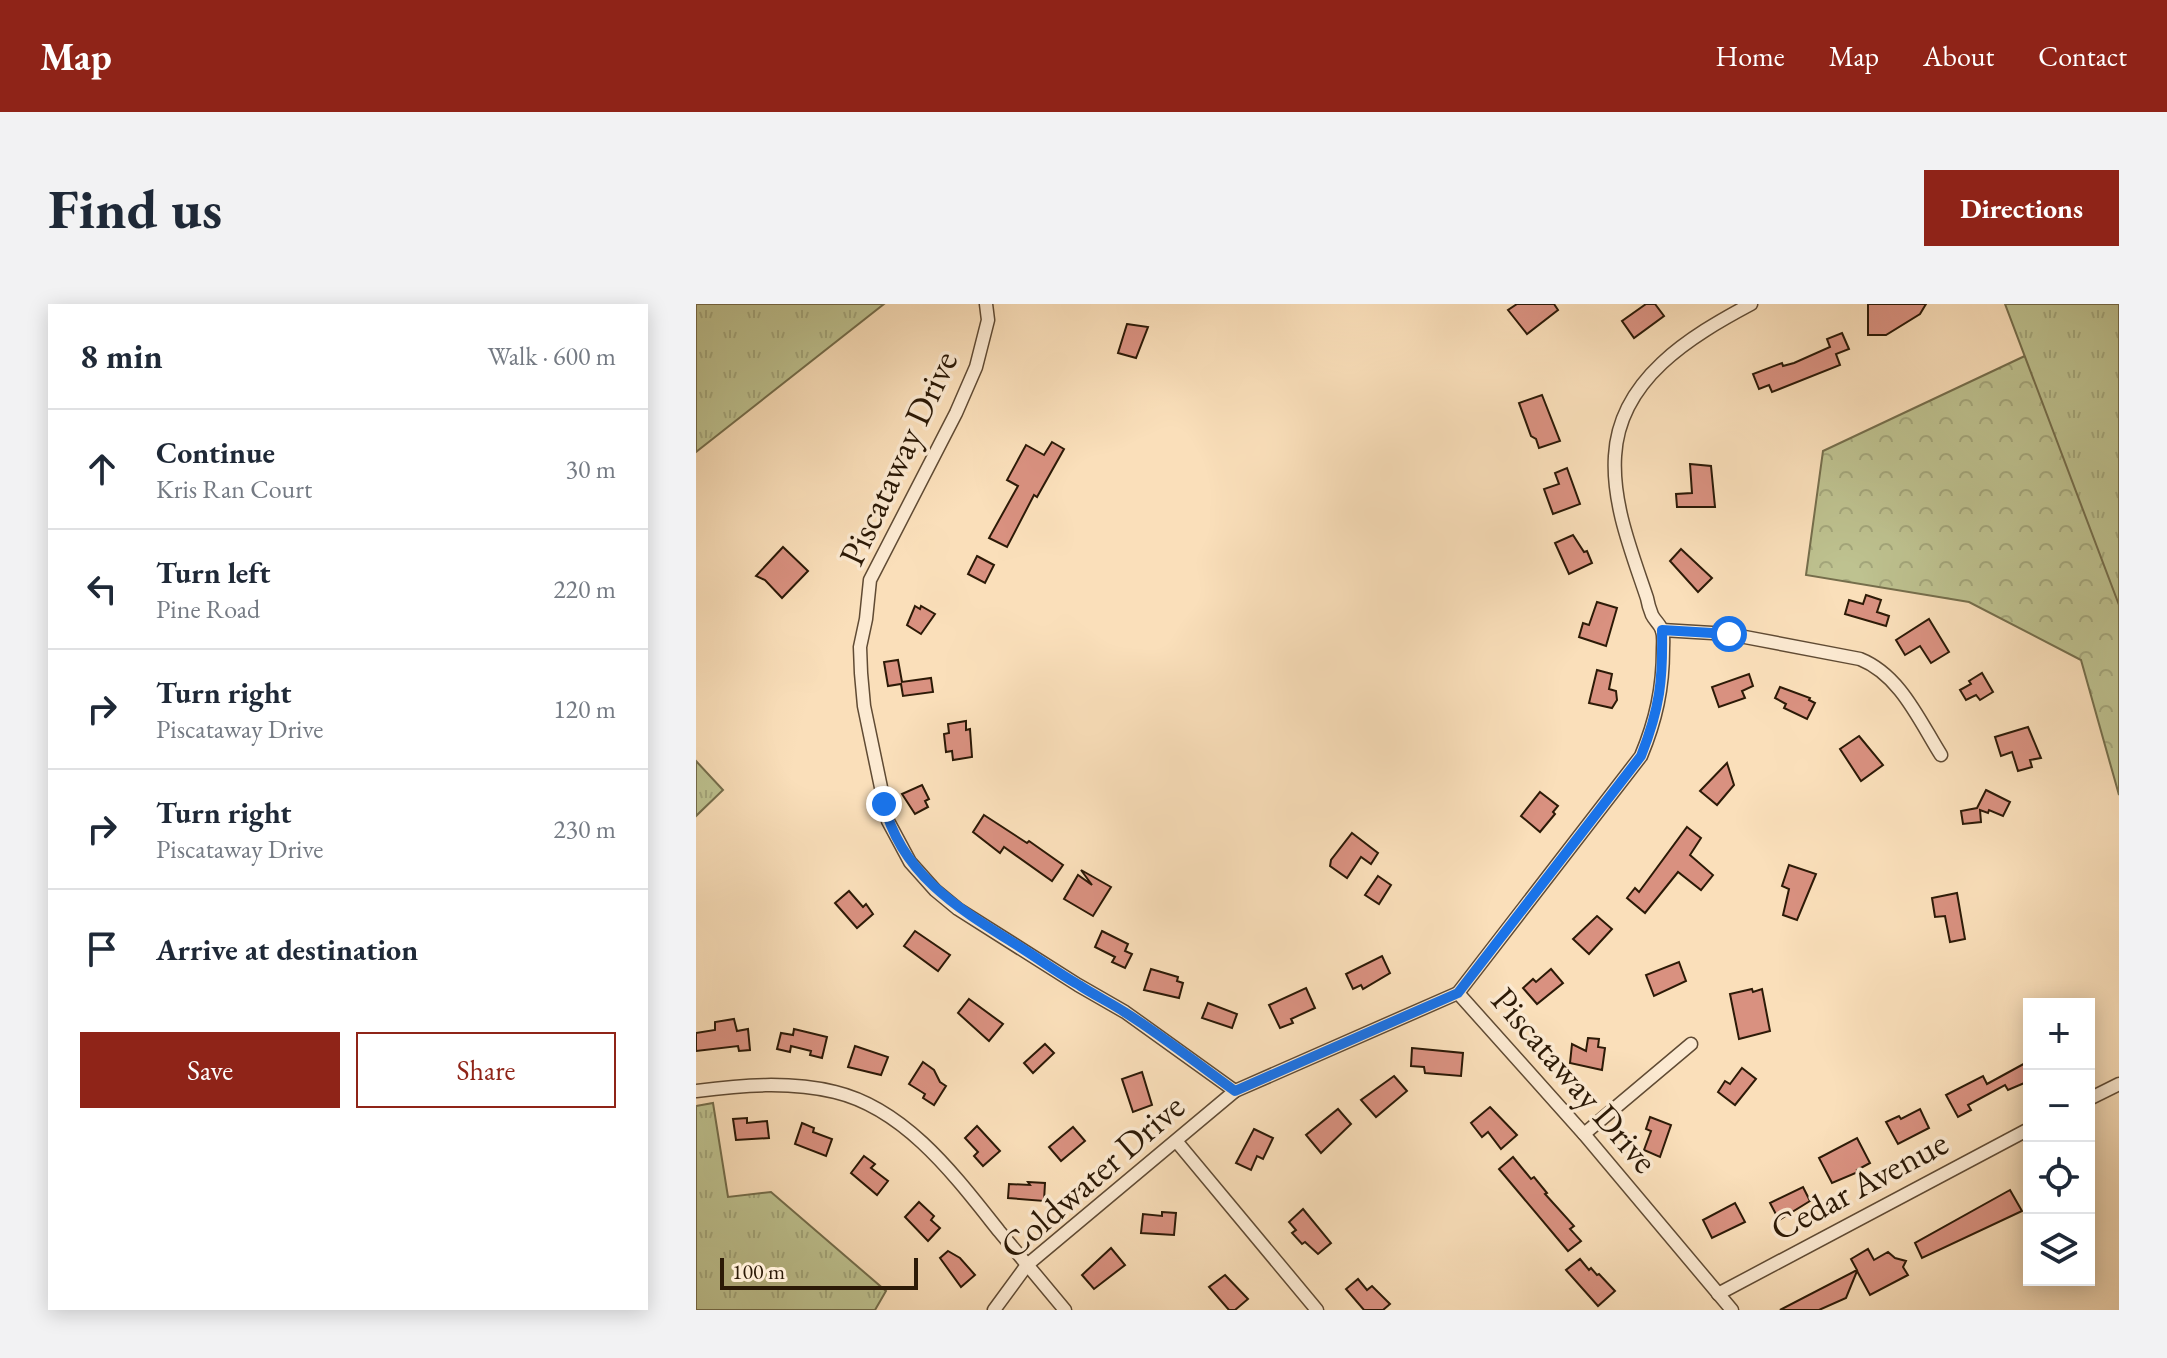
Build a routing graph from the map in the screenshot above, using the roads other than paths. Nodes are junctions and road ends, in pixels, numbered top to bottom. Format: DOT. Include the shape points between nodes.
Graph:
graph roads {
  1 [pos="986,304"];
  2 [pos="1751,304"];
  3 [pos="1662,630"];
  4 [pos="1941,755"];
  5 [pos="1458,993"];
  6 [pos="1691,1044"];
  7 [pos="2119,1084"];
  8 [pos="696,1091"];
  9 [pos="1235,1091"];
  10 [pos="2095,1096"];
  11 [pos="2023,1132"];
  12 [pos="1584,1134"];
  13 [pos="1177,1142"];
  14 [pos="1027,1265"];
  15 [pos="1718,1294"];
  16 [pos="994,1310"];
  17 [pos="1065,1310"];
  18 [pos="1317,1310"];
  19 [pos="1732,1310"];
  1 -- 9 [label="street, Piscataway Drive" via="988,320 976,367 870,580 861,673 888,821 910,862 958,909 1125,1012"];
  2 -- 3 [label="street" via="1699,332 1667,358 1641,386 1620,427 1615,473 1625,530"];
  3 -- 4 [label="street" via="1729,634 1873,664 1898,687"];
  3 -- 5 [label="street" via="1662,689 1641,756"];
  5 -- 9 [label="street, Piscataway Drive"];
  5 -- 12 [label="street, Piscataway Drive"];
  6 -- 12 [label="street"];
  7 -- 10 [label="street"];
  8 -- 14 [label="street" via="790,1085 838,1092 863,1102 931,1151"];
  9 -- 13 [label="street, Coldwater Drive"];
  11 -- 15 [label="street, Cedar Avenue"];
  12 -- 15 [label="street, Piscataway Drive"];
  13 -- 14 [label="street, Coldwater Drive"];
  13 -- 18 [label="street"];
  14 -- 16 [label="street, Coldwater Drive"];
  14 -- 17 [label="street"];
  15 -- 19 [label="street, Piscataway Drive"];
}
